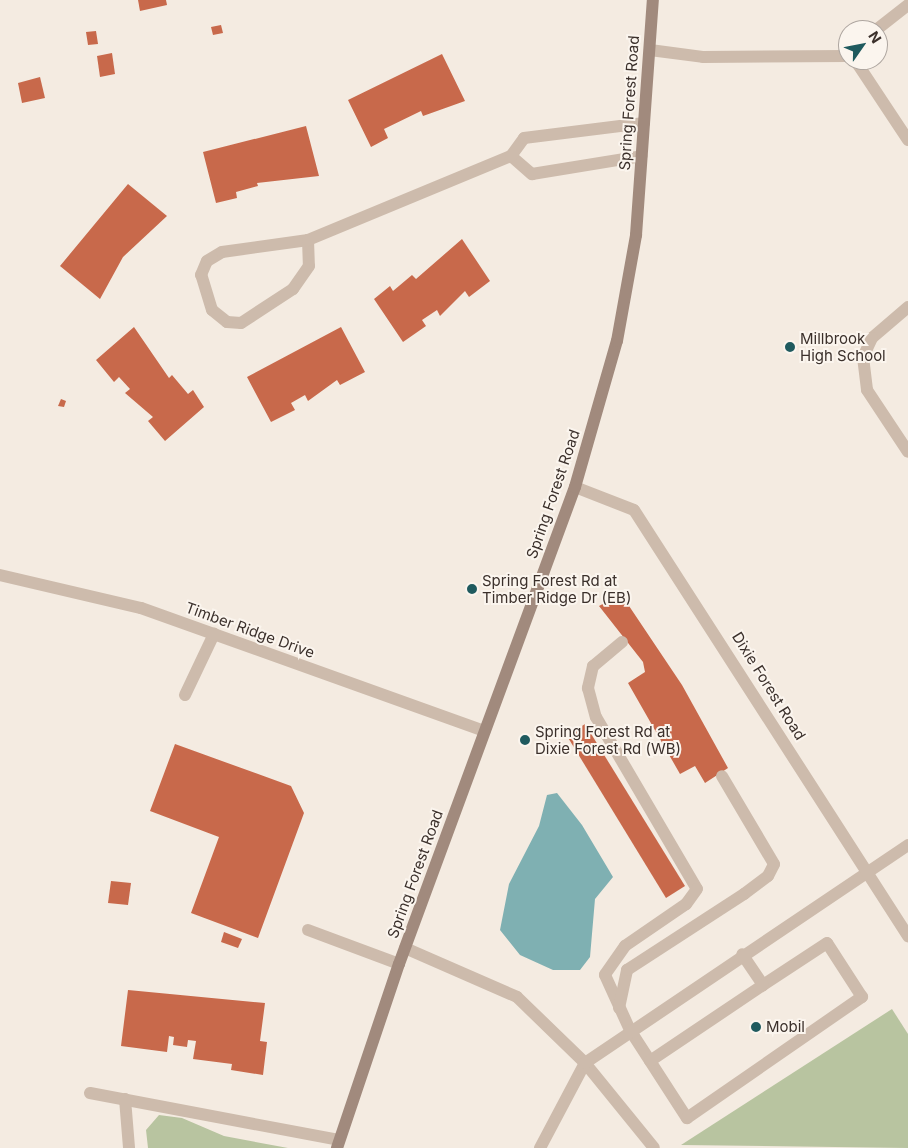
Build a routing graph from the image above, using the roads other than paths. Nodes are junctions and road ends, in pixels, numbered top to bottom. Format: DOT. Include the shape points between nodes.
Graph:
graph roads {
  1 [pos="652,0"];
  2 [pos="908,5"];
  3 [pos="888,21"];
  4 [pos="650,50"];
  5 [pos="838,56"];
  6 [pos="862,70"];
  7 [pos="644,123"];
  8 [pos="908,140"];
  9 [pos="511,156"];
  10 [pos="642,156"];
  11 [pos="308,240"];
  12 [pos="908,307"];
  13 [pos="908,452"];
  14 [pos="574,486"];
  15 [pos="0,575"];
  16 [pos="214,634"];
  17 [pos="622,642"];
  18 [pos="185,695"];
  19 [pos="485,732"];
  20 [pos="722,776"];
  21 [pos="908,845"];
  22 [pos="868,873"];
  23 [pos="308,930"];
  24 [pos="908,936"];
  25 [pos="405,948"];
  26 [pos="742,954"];
  27 [pos="399,964"];
  28 [pos="763,985"];
  29 [pos="619,1008"];
  30 [pos="630,1030"];
  31 [pos="650,1061"];
  32 [pos="586,1063"];
  33 [pos="90,1093"];
  34 [pos="125,1098"];
  35 [pos="338,1144"];
  36 [pos="129,1148"];
  37 [pos="540,1148"];
  38 [pos="654,1148"];
  1 -- 4 [label="main road, Spring Forest Road"];
  2 -- 3 [label="street"];
  4 -- 5 [label="street" via="730,58"];
  4 -- 7 [label="main road, Spring Forest Road"];
  6 -- 8 [label="street"];
  7 -- 9 [label="street" via="524,138"];
  7 -- 10 [label="main road, Spring Forest Road"];
  9 -- 10 [label="street" via="532,174"];
  9 -- 11 [label="street"];
  10 -- 14 [label="main road, Spring Forest Road" via="636,235 617,341"];
  11 -- 11 [label="street" via="222,252 208,261 200,275 212,310 228,322 241,323 293,289 309,266"];
  12 -- 13 [label="street" via="872,338 863,357 867,390"];
  14 -- 19 [label="main road, Spring Forest Road"];
  14 -- 22 [label="street, Dixie Forest Road" via="634,510"];
  15 -- 16 [label="street, Timber Ridge Drive" via="141,608"];
  16 -- 18 [label="street"];
  16 -- 19 [label="street, Timber Ridge Drive"];
  17 -- 29 [label="street" via="594,666 588,688 596,717 697,889 686,904 613,958 605,975"];
  19 -- 25 [label="main road, Spring Forest Road"];
  20 -- 29 [label="street" via="774,864 768,876 744,894 627,970"];
  21 -- 22 [label="street"];
  22 -- 24 [label="street, Dixie Forest Road"];
  22 -- 26 [label="street"];
  23 -- 27 [label="street"];
  25 -- 27 [label="main road, Spring Forest Road"];
  25 -- 32 [label="street" via="517,997"];
  26 -- 28 [label="street"];
  26 -- 30 [label="street"];
  27 -- 35 [label="main road, Spring Forest Road"];
  28 -- 31 [label="street"];
  28 -- 31 [label="street" via="827,943 862,997 687,1118"];
  29 -- 30 [label="street"];
  30 -- 31 [label="street"];
  30 -- 32 [label="street"];
  32 -- 37 [label="street"];
  32 -- 38 [label="street"];
  33 -- 34 [label="street"];
  34 -- 35 [label="street"];
  34 -- 36 [label="street"];
}
